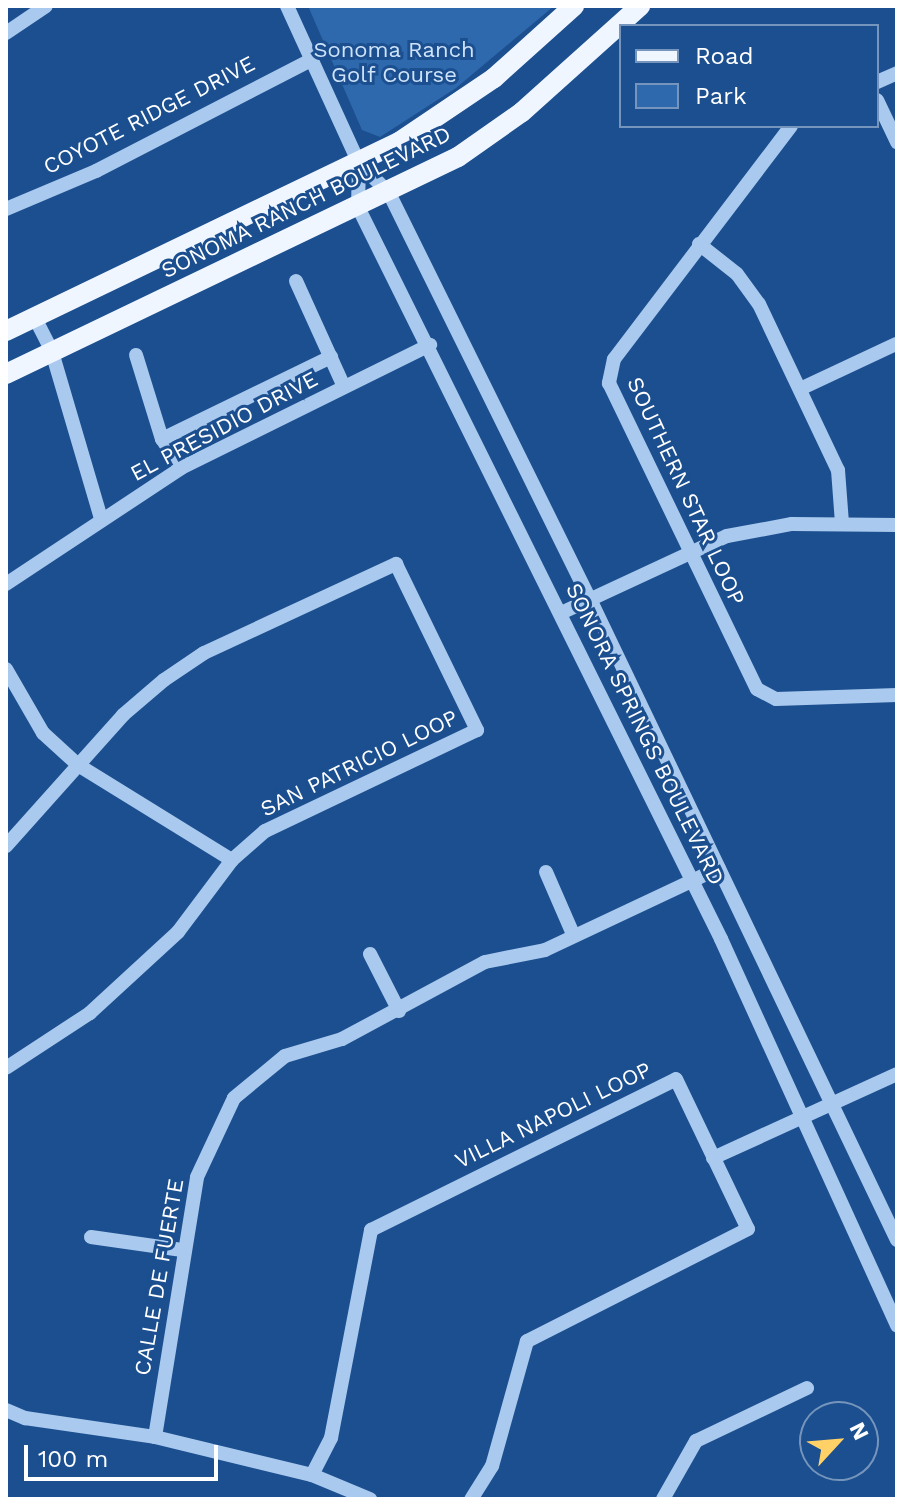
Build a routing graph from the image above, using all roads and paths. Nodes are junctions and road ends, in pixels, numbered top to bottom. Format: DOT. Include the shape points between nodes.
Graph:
graph roads {
  1 [pos="46,6"];
  2 [pos="287,6"];
  3 [pos="574,6"];
  4 [pos="640,6"];
  5 [pos="620,24"];
  6 [pos="619,25"];
  7 [pos="6,33"];
  8 [pos="311,60"];
  9 [pos="879,104"];
  10 [pos="789,128"];
  11 [pos="897,142"];
  12 [pos="359,163"];
  13 [pos="389,193"];
  14 [pos="358,207"];
  15 [pos="6,209"];
  16 [pos="699,244"];
  17 [pos="296,281"];
  18 [pos="35,318"];
  19 [pos="6,331"];
  20 [pos="896,344"];
  21 [pos="430,345"];
  22 [pos="52,352"];
  23 [pos="136,355"];
  24 [pos="331,357"];
  25 [pos="6,374"];
  26 [pos="344,387"];
  27 [pos="800,389"];
  28 [pos="162,439"];
  29 [pos="181,468"];
  30 [pos="101,519"];
  31 [pos="842,523"];
  32 [pos="897,525"];
  33 [pos="687,550"];
  34 [pos="6,584"];
  35 [pos="589,597"];
  36 [pos="561,613"];
  37 [pos="6,669"];
  38 [pos="897,695"];
  39 [pos="78,765"];
  40 [pos="6,846"];
  41 [pos="232,860"];
  42 [pos="719,868"];
  43 [pos="546,872"];
  44 [pos="692,880"];
  45 [pos="573,934"];
  46 [pos="370,954"];
  47 [pos="399,1011"];
  48 [pos="6,1068"];
  49 [pos="897,1074"];
  50 [pos="832,1105"];
  51 [pos="802,1120"];
  52 [pos="713,1158"];
  53 [pos="91,1237"];
  54 [pos="897,1240"];
  55 [pos="182,1250"];
  56 [pos="897,1326"];
  57 [pos="807,1388"];
  58 [pos="6,1410"];
  59 [pos="155,1437"];
  60 [pos="312,1475"];
  61 [pos="370,1499"];
  62 [pos="471,1499"];
  63 [pos="663,1499"];
  1 -- 7 [label="street"];
  2 -- 8 [label="street, SONORA SPRINGS BOULEVARD"];
  3 -- 12 [label="main road, SONOMA RANCH BOULEVARD" via="458,104"];
  4 -- 5 [label="main road, SONOMA RANCH BOULEVARD"];
  6 -- 13 [label="main road, SONOMA RANCH BOULEVARD" via="522,112 458,157"];
  8 -- 12 [label="street, SONORA SPRINGS BOULEVARD"];
  8 -- 15 [label="street, COYOTE RIDGE DRIVE" via="96,171"];
  9 -- 11 [label="street"];
  10 -- 16 [label="street, SOUTHERN STAR LOOP"];
  12 -- 13 [label="street, SONORA SPRINGS BOULEVARD"];
  12 -- 14 [label="street, SONORA SPRINGS BOULEVARD"];
  12 -- 18 [label="main road, SONOMA RANCH BOULEVARD"];
  13 -- 14 [label="main road, SONOMA RANCH BOULEVARD"];
  13 -- 35 [label="street, SONORA SPRINGS BOULEVARD"];
  14 -- 21 [label="street, SONORA SPRINGS BOULEVARD"];
  14 -- 22 [label="main road, SONOMA RANCH BOULEVARD"];
  16 -- 27 [label="street" via="753,293"];
  16 -- 33 [label="street, SOUTHERN STAR LOOP" via="614,359 609,377"];
  17 -- 24 [label="street"];
  18 -- 19 [label="main road, SONOMA RANCH BOULEVARD"];
  18 -- 22 [label="street"];
  20 -- 27 [label="street"];
  21 -- 26 [label="street, EL PRESIDIO DRIVE"];
  21 -- 36 [label="street, SONORA SPRINGS BOULEVARD"];
  22 -- 25 [label="main road, SONOMA RANCH BOULEVARD"];
  22 -- 30 [label="street"];
  23 -- 28 [label="street"];
  24 -- 26 [label="street"];
  24 -- 28 [label="street"];
  26 -- 29 [label="street, EL PRESIDIO DRIVE"];
  27 -- 31 [label="street" via="838,470"];
  28 -- 29 [label="street"];
  29 -- 30 [label="street, EL PRESIDIO DRIVE"];
  30 -- 34 [label="street, EL PRESIDIO DRIVE"];
  31 -- 32 [label="street"];
  31 -- 33 [label="street" via="766,527"];
  33 -- 35 [label="street"];
  33 -- 38 [label="street, SOUTHERN STAR LOOP" via="761,693 776,699"];
  35 -- 36 [label="street"];
  35 -- 42 [label="street, SONORA SPRINGS BOULEVARD"];
  36 -- 44 [label="street, SONORA SPRINGS BOULEVARD"];
  37 -- 39 [label="street" via="43,733"];
  39 -- 40 [label="street"];
  39 -- 41 [label="street"];
  39 -- 41 [label="street, SAN PATRICIO LOOP" via="123,715 204,653 396,564 477,730 265,831"];
  41 -- 48 [label="street" via="178,932 90,1013"];
  42 -- 44 [label="street, CALLE DE FUERTE"];
  42 -- 50 [label="street, SONORA SPRINGS BOULEVARD"];
  43 -- 45 [label="street"];
  44 -- 45 [label="street, CALLE DE FUERTE"];
  44 -- 51 [label="street, SONORA SPRINGS BOULEVARD"];
  45 -- 47 [label="street, CALLE DE FUERTE" via="545,950 485,962"];
  46 -- 47 [label="street"];
  47 -- 55 [label="street, CALLE DE FUERTE" via="342,1039 285,1056 234,1098 197,1177"];
  49 -- 50 [label="street"];
  50 -- 51 [label="street"];
  50 -- 54 [label="street, SONORA SPRINGS BOULEVARD"];
  51 -- 52 [label="street"];
  51 -- 56 [label="street, SONORA SPRINGS BOULEVARD"];
  52 -- 60 [label="street, VILLA NAPOLI LOOP" via="676,1079 371,1230 331,1438"];
  52 -- 62 [label="street, VILLA NAPOLI LOOP" via="748,1229 527,1341 492,1466"];
  53 -- 55 [label="street"];
  55 -- 59 [label="street, CALLE DE FUERTE"];
  57 -- 63 [label="street" via="696,1441"];
  58 -- 59 [label="street" via="25,1418"];
  59 -- 60 [label="street"];
  60 -- 61 [label="street"];
}
